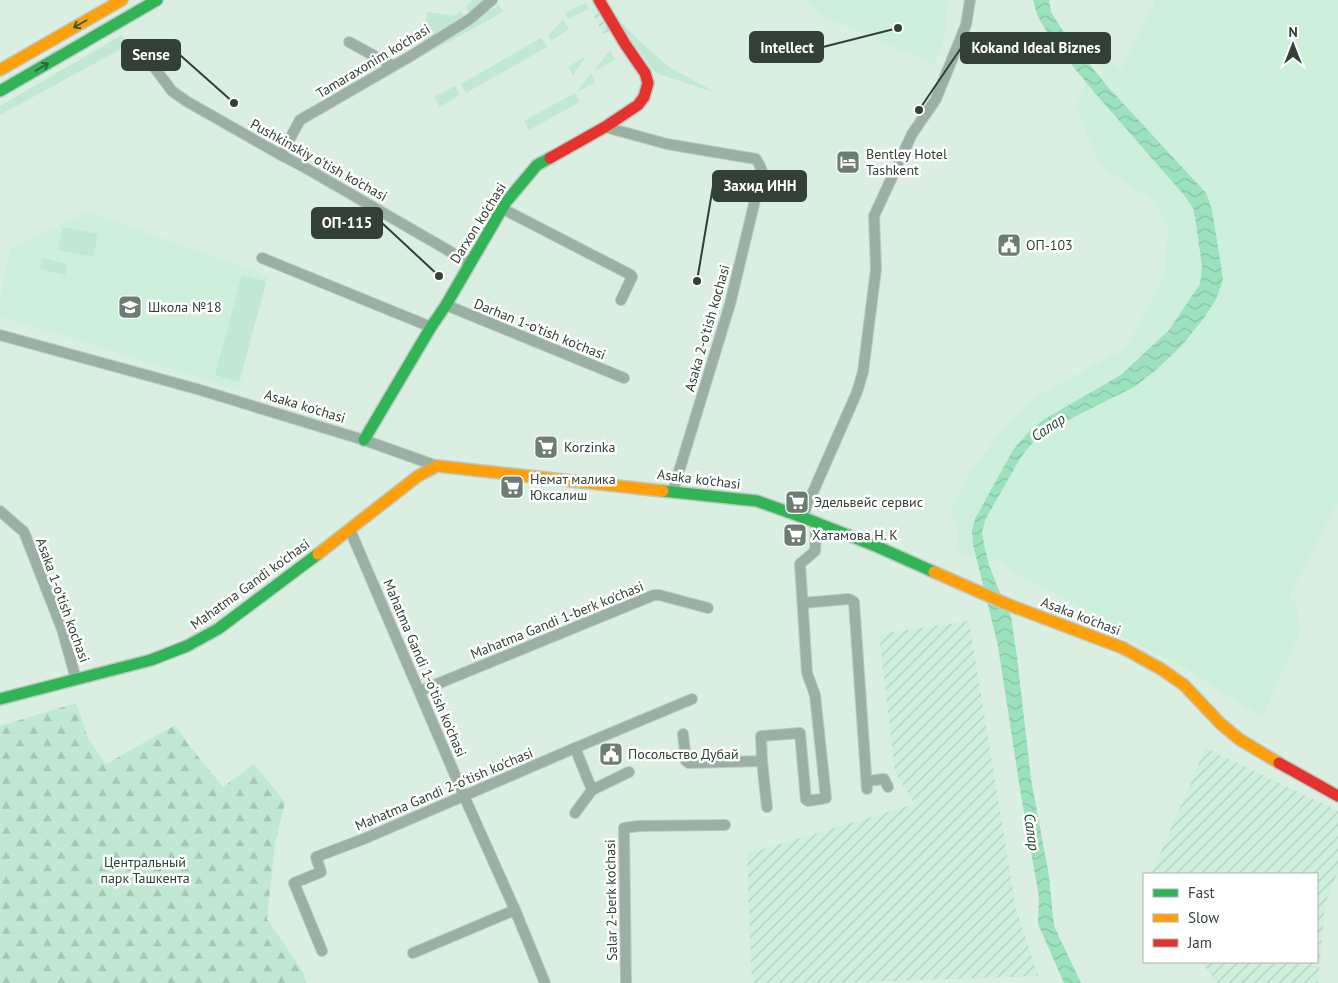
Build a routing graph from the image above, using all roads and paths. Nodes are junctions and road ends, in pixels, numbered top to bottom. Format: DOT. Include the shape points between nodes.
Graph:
graph roads {
  1 [pos="122,0"];
  2 [pos="157,0"];
  3 [pos="492,0"];
  4 [pos="599,0"];
  5 [pos="970,0"];
  6 [pos="349,42"];
  7 [pos="142,50"];
  8 [pos="393,66"];
  9 [pos="0,70"];
  10 [pos="0,91"];
  11 [pos="605,128"];
  12 [pos="281,155"];
  13 [pos="503,209"];
  14 [pos="262,258"];
  15 [pos="470,263"];
  16 [pos="621,300"];
  17 [pos="446,305"];
  18 [pos="431,327"];
  19 [pos="0,335"];
  20 [pos="624,378"];
  21 [pos="364,440"];
  22 [pos="437,466"];
  23 [pos="673,491"];
  24 [pos="0,511"];
  25 [pos="802,517"];
  26 [pos="816,522"];
  27 [pos="350,530"];
  28 [pos="803,603"];
  29 [pos="708,608"];
  30 [pos="76,679"];
  31 [pos="420,691"];
  32 [pos="0,699"];
  33 [pos="692,700"];
  34 [pos="818,731"];
  35 [pos="800,733"];
  36 [pos="682,734"];
  37 [pos="575,748"];
  38 [pos="762,761"];
  39 [pos="629,772"];
  40 [pos="888,787"];
  41 [pos="592,790"];
  42 [pos="464,796"];
  43 [pos="1338,796"];
  44 [pos="767,807"];
  45 [pos="575,813"];
  46 [pos="725,825"];
  47 [pos="515,910"];
  48 [pos="322,951"];
  49 [pos="413,953"];
  50 [pos="545,983"];
  51 [pos="626,983"];
  1 -- 9 [label="street, one-way"];
  10 -- 2 [label="street, one-way"];
  3 -- 8 [label="street, Tamaraxonim ko'chasi" via="470,19"];
  4 -- 11 [label="street, Darxon ko'chasi" via="645,73 648,83 642,102"];
  5 -- 25 [label="street" via="966,25 936,98 912,134 874,216 876,269 863,372"];
  6 -- 8 [label="street"];
  7 -- 12 [label="street, Pushkinskiy o'tish ko'chasi" via="172,91"];
  8 -- 12 [label="street, Tamaraxonim ko'chasi" via="300,120"];
  11 -- 13 [label="street, Darxon ko'chasi" via="537,165"];
  11 -- 23 [label="street, Asaka 2-o'tish kochasi" via="667,144 756,159 762,171 730,304"];
  12 -- 15 [label="street, Pushkinskiy o'tish ko'chasi"];
  13 -- 15 [label="street, Darxon ko'chasi"];
  13 -- 16 [label="street" via="631,275"];
  14 -- 18 [label="street"];
  15 -- 17 [label="street, Darxon ko'chasi"];
  17 -- 18 [label="street, Darxon ko'chasi"];
  17 -- 20 [label="street, Darhan 1-o'tish ko'chasi"];
  18 -- 21 [label="street, Darxon ko'chasi"];
  19 -- 21 [label="street, Asaka ko'chasi" via="197,389"];
  21 -- 22 [label="street, Asaka ko'chasi"];
  22 -- 23 [label="street, Asaka ko'chasi"];
  22 -- 27 [label="street, Mahatma Gandi ko'chasi" via="418,476"];
  23 -- 25 [label="street, Asaka ko'chasi" via="756,501"];
  24 -- 30 [label="street, Asaka 1-o'tish kochasi" via="24,532 62,629"];
  25 -- 26 [label="street, Asaka ko'chasi"];
  26 -- 28 [label="street" via="815,551 800,564"];
  26 -- 43 [label="street, Asaka ko'chasi" via="1009,606 1130,652 1184,685 1239,739"];
  27 -- 30 [label="street, Mahatma Gandi ko'chasi" via="218,628 187,646 151,660"];
  27 -- 31 [label="street, Mahatma Gandi 1-o'tish ko'chasi"];
  28 -- 34 [label="street" via="807,673 815,696"];
  28 -- 40 [label="street" via="848,599 854,602 867,785 884,779"];
  29 -- 31 [label="street, Mahatma Gandi 1-berk ko'chasi" via="654,595"];
  30 -- 32 [label="street, Mahatma Gandi ko'chasi"];
  31 -- 42 [label="street, Mahatma Gandi 1-o'tish ko'chasi"];
  33 -- 37 [label="street, Mahatma Gandi 2-o'tish ko'chasi"];
  34 -- 35 [label="street"];
  34 -- 35 [label="street" via="826,797 808,801"];
  35 -- 38 [label="street" via="761,736"];
  36 -- 38 [label="street" via="689,763"];
  37 -- 41 [label="street"];
  37 -- 42 [label="street, Mahatma Gandi 2-o'tish ko'chasi"];
  38 -- 44 [label="street"];
  39 -- 41 [label="street"];
  41 -- 45 [label="street"];
  42 -- 47 [label="street, Mahatma Gandi 1-o'tish ko'chasi"];
  42 -- 48 [label="street, Mahatma Gandi 2-o'tish ko'chasi" via="315,858 321,872 294,883"];
  46 -- 51 [label="street, Salar 2-berk ko'chasi" via="624,828"];
  47 -- 49 [label="street"];
  47 -- 50 [label="street, Mahatma Gandi 1-o'tish ko'chasi"];
}
